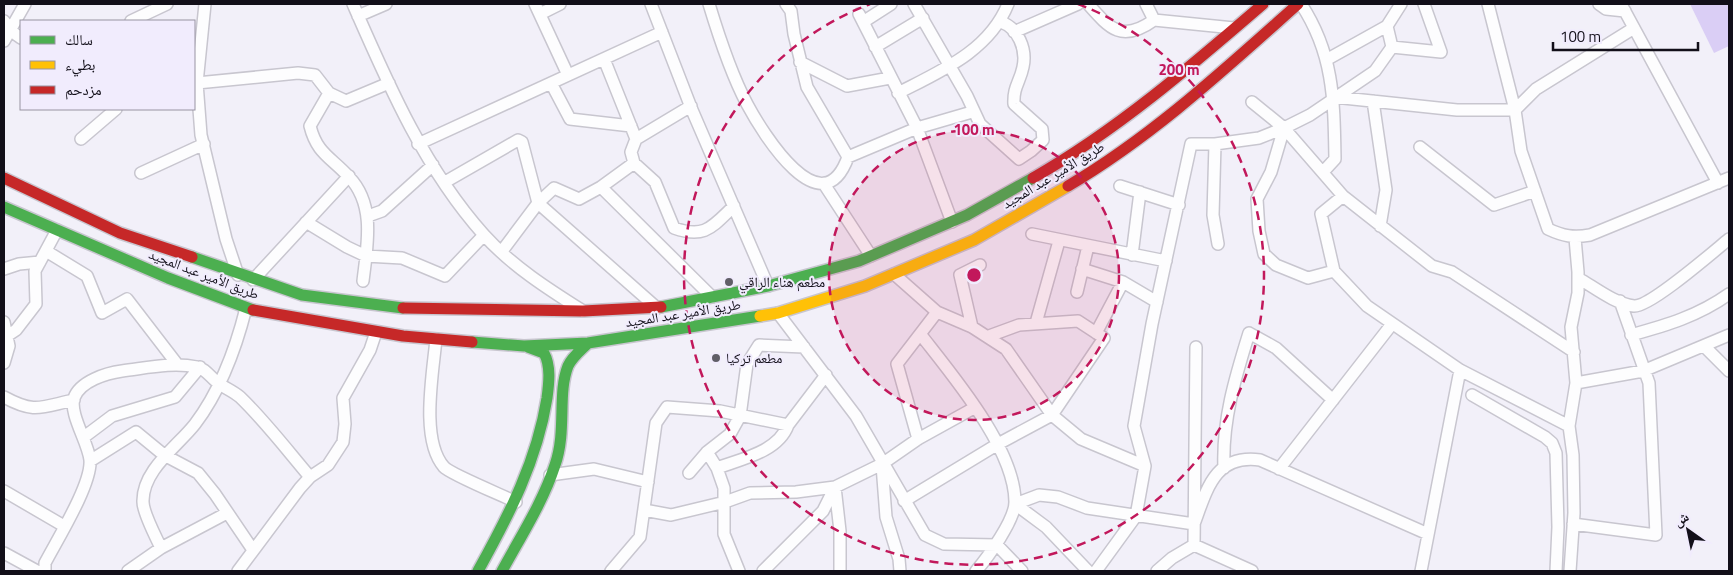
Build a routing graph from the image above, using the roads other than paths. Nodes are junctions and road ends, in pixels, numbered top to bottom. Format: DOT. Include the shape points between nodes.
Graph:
graph roads {
  1 [pos="25,4"];
  2 [pos="167,4"];
  3 [pos="205,4"];
  4 [pos="353,4"];
  5 [pos="386,4"];
  6 [pos="560,4"];
  7 [pos="651,4"];
  8 [pos="709,4"];
  9 [pos="786,4"];
  10 [pos="891,4"];
  11 [pos="914,4"];
  12 [pos="1008,4"];
  13 [pos="1078,4"];
  14 [pos="1088,4"];
  15 [pos="1146,4"];
  16 [pos="1263,4"];
  17 [pos="1300,4"];
  18 [pos="1401,4"];
  19 [pos="1424,4"];
  20 [pos="1488,4"];
  21 [pos="1599,4"];
  22 [pos="1623,8"];
  23 [pos="538,9"];
  24 [pos="358,16"];
  25 [pos="923,18"];
  26 [pos="133,20"];
  27 [pos="1154,20"];
  28 [pos="4,21"];
  29 [pos="1001,22"];
  30 [pos="1387,26"];
  31 [pos="1234,28"];
  32 [pos="1634,28"];
  33 [pos="662,32"];
  34 [pos="1014,32"];
  35 [pos="7,36"];
  36 [pos="20,38"];
  37 [pos="197,47"];
  38 [pos="1392,47"];
  39 [pos="875,48"];
  40 [pos="604,58"];
  41 [pos="1326,60"];
  42 [pos="800,62"];
  43 [pos="950,66"];
  44 [pos="568,75"];
  45 [pos="890,78"];
  46 [pos="197,83"];
  47 [pos="390,83"];
  48 [pos="551,83"];
  49 [pos="329,93"];
  50 [pos="898,94"];
  51 [pos="1334,97"];
  52 [pos="1373,101"];
  53 [pos="1252,102"];
  54 [pos="691,106"];
  55 [pos="115,110"];
  56 [pos="1515,110"];
  57 [pos="972,112"];
  58 [pos="631,126"];
  59 [pos="917,128"];
  60 [pos="1284,128"];
  61 [pos="81,139"];
  62 [pos="636,139"];
  63 [pos="204,144"];
  64 [pos="418,144"];
  65 [pos="1215,144"];
  66 [pos="1420,147"];
  67 [pos="848,157"];
  68 [pos="634,162"];
  69 [pos="433,166"];
  70 [pos="1323,172"];
  71 [pos="141,173"];
  72 [pos="349,176"];
  73 [pos="4,178"];
  74 [pos="1729,178"];
  75 [pos="444,182"];
  76 [pos="1718,183"];
  77 [pos="824,184"];
  78 [pos="1120,186"];
  79 [pos="601,187"];
  80 [pos="1534,191"];
  81 [pos="1140,192"];
  82 [pos="1343,196"];
  83 [pos="538,203"];
  84 [pos="1179,205"];
  85 [pos="734,206"];
  86 [pos="4,207"];
  87 [pos="368,216"];
  88 [pos="306,222"];
  89 [pos="952,222"];
  90 [pos="1380,226"];
  91 [pos="57,230"];
  92 [pos="484,234"];
  93 [pos="1032,234"];
  94 [pos="1575,238"];
  95 [pos="1729,239"];
  96 [pos="1059,240"];
  97 [pos="1218,244"];
  98 [pos="1088,246"];
  99 [pos="46,251"];
  100 [pos="502,251"];
  101 [pos="1132,254"];
  102 [pos="366,256"];
  103 [pos="871,256"];
  104 [pos="1166,261"];
  105 [pos="40,262"];
  106 [pos="980,265"];
  107 [pos="4,269"];
  108 [pos="1082,269"];
  109 [pos="1334,271"];
  110 [pos="894,274"];
  111 [pos="238,275"];
  112 [pos="1578,278"];
  113 [pos="253,280"];
  114 [pos="363,280"];
  115 [pos="1123,282"];
  116 [pos="768,286"];
  117 [pos="1077,292"];
  118 [pos="1729,294"];
  119 [pos="712,297"];
  120 [pos="1620,301"];
  121 [pos="1157,302"];
  122 [pos="246,308"];
  123 [pos="657,308"];
  124 [pos="583,311"];
  125 [pos="937,312"];
  126 [pos="778,313"];
  127 [pos="4,322"];
  128 [pos="1036,323"];
  129 [pos="1392,324"];
  130 [pos="972,327"];
  131 [pos="376,332"];
  132 [pos="1096,333"];
  133 [pos="921,335"];
  134 [pos="1631,335"];
  135 [pos="1729,335"];
  136 [pos="7,336"];
  137 [pos="989,336"];
  138 [pos="436,339"];
  139 [pos="588,343"];
  140 [pos="524,346"];
  141 [pos="1196,347"];
  142 [pos="1705,347"];
  143 [pos="804,348"];
  144 [pos="1574,352"];
  145 [pos="4,363"];
  146 [pos="177,364"];
  147 [pos="200,367"];
  148 [pos="1460,370"];
  149 [pos="1643,371"];
  150 [pos="1729,371"];
  151 [pos="826,376"];
  152 [pos="218,383"];
  153 [pos="1576,383"];
  154 [pos="1472,395"];
  155 [pos="4,397"];
  156 [pos="74,400"];
  157 [pos="1333,400"];
  158 [pos="974,408"];
  159 [pos="1052,415"];
  160 [pos="740,416"];
  161 [pos="788,426"];
  162 [pos="1569,426"];
  163 [pos="84,437"];
  164 [pos="918,439"];
  165 [pos="998,444"];
  166 [pos="707,452"];
  167 [pos="164,456"];
  168 [pos="90,462"];
  169 [pos="882,464"];
  170 [pos="1145,466"];
  171 [pos="717,468"];
  172 [pos="1224,468"];
  173 [pos="1279,469"];
  174 [pos="689,473"];
  175 [pos="550,475"];
  176 [pos="310,477"];
  177 [pos="648,482"];
  178 [pos="835,487"];
  179 [pos="4,491"];
  180 [pos="904,501"];
  181 [pos="516,502"];
  182 [pos="725,502"];
  183 [pos="1015,504"];
  184 [pos="644,510"];
  185 [pos="227,513"];
  186 [pos="1136,516"];
  187 [pos="1194,524"];
  188 [pos="1573,524"];
  189 [pos="64,526"];
  190 [pos="1428,534"];
  191 [pos="1194,545"];
  192 [pos="997,546"];
  193 [pos="161,548"];
  194 [pos="253,550"];
  195 [pos="4,553"];
  196 [pos="143,560"];
  197 [pos="37,571"];
  198 [pos="46,571"];
  199 [pos="128,571"];
  200 [pos="148,571"];
  201 [pos="238,571"];
  202 [pos="478,571"];
  203 [pos="502,571"];
  204 [pos="611,571"];
  205 [pos="739,571"];
  206 [pos="764,571"];
  207 [pos="840,571"];
  208 [pos="900,571"];
  209 [pos="976,571"];
  210 [pos="1022,571"];
  211 [pos="1088,571"];
  212 [pos="1096,571"];
  213 [pos="1157,571"];
  214 [pos="1252,571"];
  215 [pos="1421,571"];
  216 [pos="1556,571"];
  217 [pos="1570,571"];
  1 -- 35 [label="street"];
  2 -- 26 [label="street"];
  3 -- 37 [label="street"];
  4 -- 24 [label="street"];
  5 -- 24 [label="street"];
  6 -- 23 [label="street"];
  7 -- 33 [label="street"];
  8 -- 77 [label="street" via="746,104 778,154 799,174 814,183"];
  9 -- 42 [label="street" via="791,11"];
  10 -- 39 [label="street" via="861,18"];
  11 -- 25 [label="street"];
  12 -- 29 [label="street"];
  13 -- 34 [label="street"];
  14 -- 27 [label="street" via="1107,26 1119,32 1140,30"];
  15 -- 27 [label="street"];
  16 -- 31 [label="main road, طريق الأمير عبد المجيد"];
  17 -- 41 [label="street" via="1311,20"];
  17 -- 110 [label="main road, طريق الأمير عبد المجيد" via="1190,102 1090,173 974,240"];
  18 -- 30 [label="street"];
  19 -- 38 [label="street" via="1441,52"];
  20 -- 56 [label="street"];
  21 -- 22 [label="street" via="1606,10"];
  22 -- 32 [label="street"];
  23 -- 44 [label="street"];
  24 -- 47 [label="street"];
  25 -- 39 [label="street"];
  25 -- 43 [label="street"];
  27 -- 31 [label="street"];
  28 -- 35 [label="street"];
  29 -- 34 [label="street"];
  29 -- 43 [label="street" via="977,48"];
  30 -- 38 [label="street"];
  30 -- 41 [label="street"];
  31 -- 89 [label="main road, طريق الأمير عبد المجيد" via="1176,79 1078,153"];
  32 -- 56 [label="street" via="1536,89"];
  32 -- 76 [label="street"];
  33 -- 40 [label="street"];
  33 -- 54 [label="street"];
  34 -- 57 [label="street" via="1022,42 1023,66 1013,90 1014,104 1042,129 1043,140 1019,158 980,124"];
  35 -- 36 [label="street"];
  37 -- 46 [label="street"];
  38 -- 51 [label="street" via="1375,70"];
  39 -- 45 [label="street"];
  40 -- 44 [label="street"];
  40 -- 58 [label="street"];
  41 -- 51 [label="street"];
  42 -- 45 [label="street" via="847,86"];
  42 -- 67 [label="street" via="808,88"];
  43 -- 50 [label="street"];
  43 -- 57 [label="street"];
  44 -- 48 [label="street"];
  45 -- 50 [label="street"];
  46 -- 49 [label="street" via="298,73 315,75"];
  46 -- 63 [label="street"];
  47 -- 49 [label="street" via="346,101"];
  47 -- 64 [label="street"];
  48 -- 58 [label="street" via="570,119"];
  48 -- 64 [label="street"];
  49 -- 72 [label="street" via="310,126 314,142 326,158"];
  50 -- 59 [label="street"];
  51 -- 52 [label="street"];
  51 -- 60 [label="street" via="1310,115"];
  51 -- 70 [label="street" via="1335,159"];
  52 -- 56 [label="street" via="1456,110"];
  52 -- 90 [label="street" via="1386,190"];
  53 -- 60 [label="street"];
  54 -- 62 [label="street"];
  54 -- 85 [label="street"];
  55 -- 61 [label="street"];
  56 -- 80 [label="street" via="1521,151"];
  57 -- 59 [label="street"];
  58 -- 62 [label="street"];
  59 -- 67 [label="street"];
  59 -- 89 [label="street"];
  60 -- 65 [label="street" via="1259,138"];
  60 -- 70 [label="street"];
  60 -- 109 [label="street" via="1271,172 1257,199 1264,254 1276,265 1308,278"];
  62 -- 68 [label="street" via="631,152"];
  63 -- 71 [label="street"];
  63 -- 111 [label="street" via="226,240"];
  64 -- 69 [label="street"];
  65 -- 84 [label="street" via="1191,144"];
  65 -- 97 [label="street" via="1213,215"];
  66 -- 80 [label="street" via="1494,205"];
  67 -- 77 [label="street" via="836,177"];
  68 -- 79 [label="street"];
  68 -- 85 [label="street" via="655,182 674,228 690,234 710,229"];
  69 -- 75 [label="street"];
  69 -- 87 [label="street" via="382,211"];
  70 -- 82 [label="street"];
  72 -- 87 [label="street" via="362,193"];
  72 -- 88 [label="street"];
  73 -- 111 [label="main road, طريق الأمير عبد المجيد" via="120,233"];
  74 -- 76 [label="street"];
  75 -- 83 [label="street" via="518,140 522,142"];
  75 -- 92 [label="street"];
  76 -- 94 [label="street" via="1590,235"];
  77 -- 103 [label="street"];
  78 -- 81 [label="street"];
  79 -- 83 [label="street" via="579,199 554,188"];
  79 -- 119 [label="street"];
  80 -- 94 [label="street" via="1548,229"];
  81 -- 84 [label="street"];
  81 -- 101 [label="street"];
  82 -- 90 [label="street"];
  82 -- 109 [label="street" via="1321,214"];
  83 -- 100 [label="street"];
  83 -- 123 [label="street"];
  84 -- 104 [label="street"];
  85 -- 116 [label="street"];
  86 -- 91 [label="main road, طريق الأمير عبد المجيد"];
  87 -- 102 [label="street"];
  88 -- 102 [label="street"];
  88 -- 113 [label="street"];
  89 -- 103 [label="main road, طريق الأمير عبد المجيد"];
  90 -- 144 [label="street" via="1432,266 1452,272"];
  91 -- 99 [label="street"];
  91 -- 122 [label="main road, طريق الأمير عبد المجيد"];
  92 -- 100 [label="street"];
  92 -- 102 [label="street" via="445,276 402,258"];
  93 -- 96 [label="street"];
  94 -- 112 [label="street"];
  95 -- 120 [label="street" via="1652,299 1635,306"];
  96 -- 98 [label="street"];
  96 -- 128 [label="street"];
  98 -- 101 [label="street"];
  98 -- 108 [label="street"];
  99 -- 105 [label="street"];
  99 -- 146 [label="street" via="87,276 102,313 128,299"];
  100 -- 124 [label="street" via="521,269"];
  101 -- 104 [label="street"];
  102 -- 114 [label="street"];
  103 -- 116 [label="main road, طريق الأمير عبد المجيد"];
  104 -- 121 [label="street"];
  105 -- 107 [label="street"];
  105 -- 136 [label="street" via="35,271 36,304 16,330"];
  106 -- 130 [label="street" via="960,274"];
  108 -- 115 [label="street"];
  108 -- 117 [label="street"];
  109 -- 129 [label="street" via="1367,306"];
  110 -- 125 [label="street"];
  110 -- 126 [label="main road, طريق الأمير عبد المجيد"];
  111 -- 113 [label="main road, طريق الأمير عبد المجيد"];
  112 -- 120 [label="street"];
  112 -- 144 [label="street" via="1571,327"];
  113 -- 124 [label="main road, طريق الأمير عبد المجيد" via="302,295 415,310"];
  115 -- 121 [label="street"];
  115 -- 132 [label="street"];
  116 -- 119 [label="main road, طريق الأمير عبد المجيد"];
  118 -- 134 [label="street" via="1708,309 1679,322"];
  119 -- 123 [label="main road, طريق الأمير عبد المجيد"];
  120 -- 134 [label="street"];
  121 -- 170 [label="street" via="1134,426"];
  122 -- 131 [label="main road, طريق الأمير عبد المجيد"];
  122 -- 152 [label="street" via="239,336"];
  123 -- 124 [label="main road, طريق الأمير عبد المجيد"];
  125 -- 130 [label="street"];
  125 -- 133 [label="street"];
  126 -- 139 [label="main road, طريق الأمير عبد المجيد"];
  126 -- 143 [label="street"];
  127 -- 136 [label="street"];
  128 -- 132 [label="street" via="1078,321"];
  128 -- 137 [label="street" via="1019,325"];
  129 -- 148 [label="street"];
  129 -- 157 [label="street"];
  130 -- 137 [label="street"];
  131 -- 138 [label="main road, طريق الأمير عبد المجيد"];
  131 -- 176 [label="street" via="344,398 343,442 328,465"];
  132 -- 159 [label="street" via="1104,338"];
  133 -- 158 [label="street"];
  133 -- 164 [label="street" via="897,364"];
  134 -- 149 [label="street"];
  135 -- 142 [label="street"];
  136 -- 145 [label="street"];
  137 -- 159 [label="street" via="1006,349"];
  138 -- 140 [label="main road, طريق الأمير عبد المجيد"];
  138 -- 181 [label="street" via="430,417 435,452 445,468"];
  139 -- 140 [label="main road, طريق الأمير عبد المجيد"];
  139 -- 175 [label="main road" via="568,364 564,376 565,414 560,449"];
  140 -- 181 [label="main road" via="544,353 549,362 549,378 536,456"];
  141 -- 187 [label="street"];
  142 -- 149 [label="street"];
  142 -- 150 [label="street"];
  143 -- 151 [label="street"];
  143 -- 160 [label="street" via="759,346 747,364"];
  144 -- 153 [label="street"];
  146 -- 147 [label="street"];
  146 -- 156 [label="street" via="112,372 91,381 77,392"];
  147 -- 152 [label="street"];
  147 -- 163 [label="street" via="175,397 112,416"];
  148 -- 162 [label="street"];
  148 -- 190 [label="street"];
  149 -- 153 [label="street"];
  149 -- 188 [label="street" via="1649,383 1656,535"];
  151 -- 161 [label="street"];
  151 -- 169 [label="street" via="856,416"];
  152 -- 167 [label="street" via="195,424"];
  152 -- 176 [label="street" via="252,410"];
  153 -- 162 [label="street"];
  154 -- 216 [label="street" via="1552,443 1556,453"];
  155 -- 156 [label="street" via="20,406 37,409"];
  156 -- 163 [label="street"];
  157 -- 172 [label="street" via="1276,348 1250,333 1231,393 1225,426"];
  157 -- 173 [label="street"];
  158 -- 164 [label="street"];
  158 -- 165 [label="street"];
  159 -- 165 [label="street"];
  159 -- 170 [label="street" via="1081,439"];
  160 -- 161 [label="street"];
  160 -- 166 [label="street" via="730,434"];
  160 -- 177 [label="street" via="720,411 667,407 656,423"];
  161 -- 171 [label="street" via="784,436 767,449"];
  162 -- 188 [label="street" via="1573,455"];
  163 -- 168 [label="street"];
  164 -- 169 [label="street"];
  165 -- 180 [label="street"];
  165 -- 183 [label="street" via="1009,472"];
  166 -- 171 [label="street"];
  166 -- 174 [label="street"];
  167 -- 168 [label="street" via="136,432"];
  167 -- 185 [label="street" via="198,474"];
  167 -- 193 [label="street" via="145,487 143,503"];
  168 -- 189 [label="street" via="86,482"];
  169 -- 178 [label="street"];
  169 -- 180 [label="street"];
  169 -- 208 [label="street" via="886,517"];
  170 -- 186 [label="street"];
  171 -- 182 [label="street"];
  172 -- 173 [label="street" via="1244,458 1260,460"];
  172 -- 187 [label="street" via="1206,492"];
  173 -- 190 [label="street"];
  175 -- 177 [label="street" via="594,469"];
  175 -- 203 [label="main road" via="539,504"];
  176 -- 194 [label="street"];
  177 -- 184 [label="street"];
  178 -- 182 [label="street" via="750,493"];
  178 -- 206 [label="street" via="823,511"];
  178 -- 207 [label="street"];
  179 -- 189 [label="street"];
  180 -- 192 [label="street" via="925,535 944,544"];
  181 -- 202 [label="main road"];
  182 -- 184 [label="street" via="671,515"];
  182 -- 205 [label="street" via="724,534"];
  183 -- 186 [label="street" via="1039,495 1058,497 1087,508"];
  183 -- 192 [label="street"];
  183 -- 211 [label="street" via="1046,527"];
  184 -- 204 [label="street" via="640,537"];
  185 -- 193 [label="street"];
  185 -- 194 [label="street"];
  186 -- 187 [label="street"];
  186 -- 212 [label="street"];
  187 -- 191 [label="street"];
  188 -- 217 [label="street"];
  189 -- 198 [label="street" via="45,563"];
  190 -- 215 [label="street"];
  191 -- 213 [label="street"];
  191 -- 214 [label="street"];
  192 -- 209 [label="street"];
  192 -- 210 [label="street"];
  193 -- 196 [label="street"];
  194 -- 201 [label="street"];
  195 -- 197 [label="street"];
  196 -- 199 [label="street"];
  196 -- 200 [label="street"];
}
